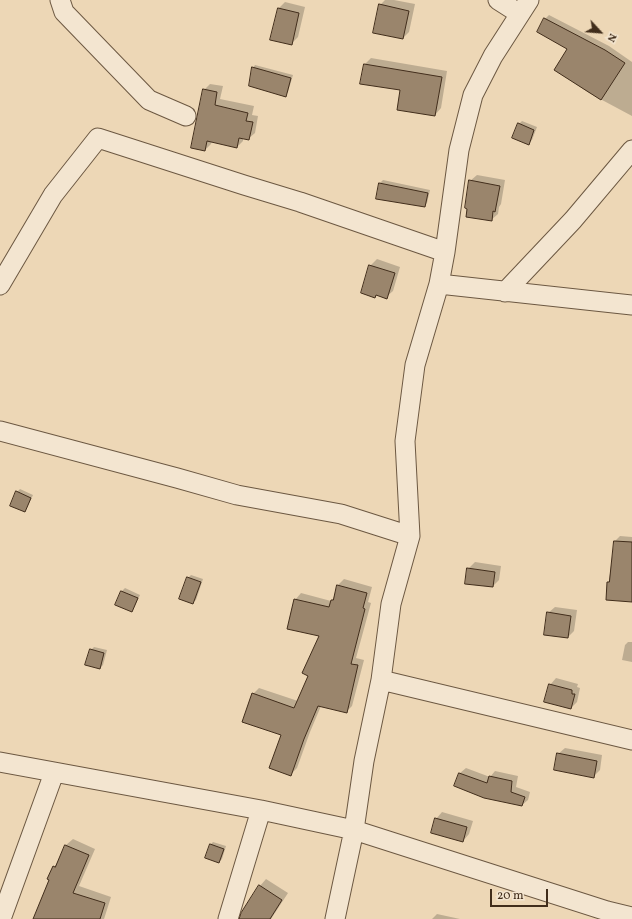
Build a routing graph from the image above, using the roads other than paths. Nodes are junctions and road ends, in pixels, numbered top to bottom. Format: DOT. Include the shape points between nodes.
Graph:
graph roads {
  1 [pos="60,0"];
  2 [pos="498,0"];
  3 [pos="525,7"];
  4 [pos="186,116"];
  5 [pos="632,150"];
  6 [pos="445,252"];
  7 [pos="439,284"];
  8 [pos="0,285"];
  9 [pos="505,292"];
  10 [pos="632,305"];
  11 [pos="0,432"];
  12 [pos="410,536"];
  13 [pos="381,680"];
  14 [pos="632,740"];
  15 [pos="0,762"];
  16 [pos="54,773"];
  17 [pos="261,810"];
  18 [pos="354,830"];
  19 [pos="606,915"];
  20 [pos="632,917"];
  21 [pos="1,919"];
  22 [pos="228,919"];
  23 [pos="335,919"];
  1 -- 4 [label="street" via="64,12 149,100"];
  2 -- 3 [label="street"];
  3 -- 6 [label="street" via="493,56 473,95 459,150"];
  5 -- 9 [label="street" via="573,220"];
  6 -- 7 [label="street"];
  6 -- 8 [label="street" via="300,202 98,138 53,195"];
  7 -- 9 [label="street"];
  7 -- 12 [label="street" via="415,365 405,441"];
  9 -- 10 [label="street"];
  11 -- 12 [label="street" via="237,495 341,514"];
  12 -- 13 [label="street" via="391,604"];
  13 -- 14 [label="street"];
  13 -- 18 [label="street" via="364,761"];
  15 -- 16 [label="street"];
  16 -- 17 [label="street"];
  16 -- 21 [label="street"];
  17 -- 18 [label="street"];
  17 -- 22 [label="street"];
  18 -- 19 [label="street"];
  18 -- 23 [label="street"];
  19 -- 20 [label="street"];
}
